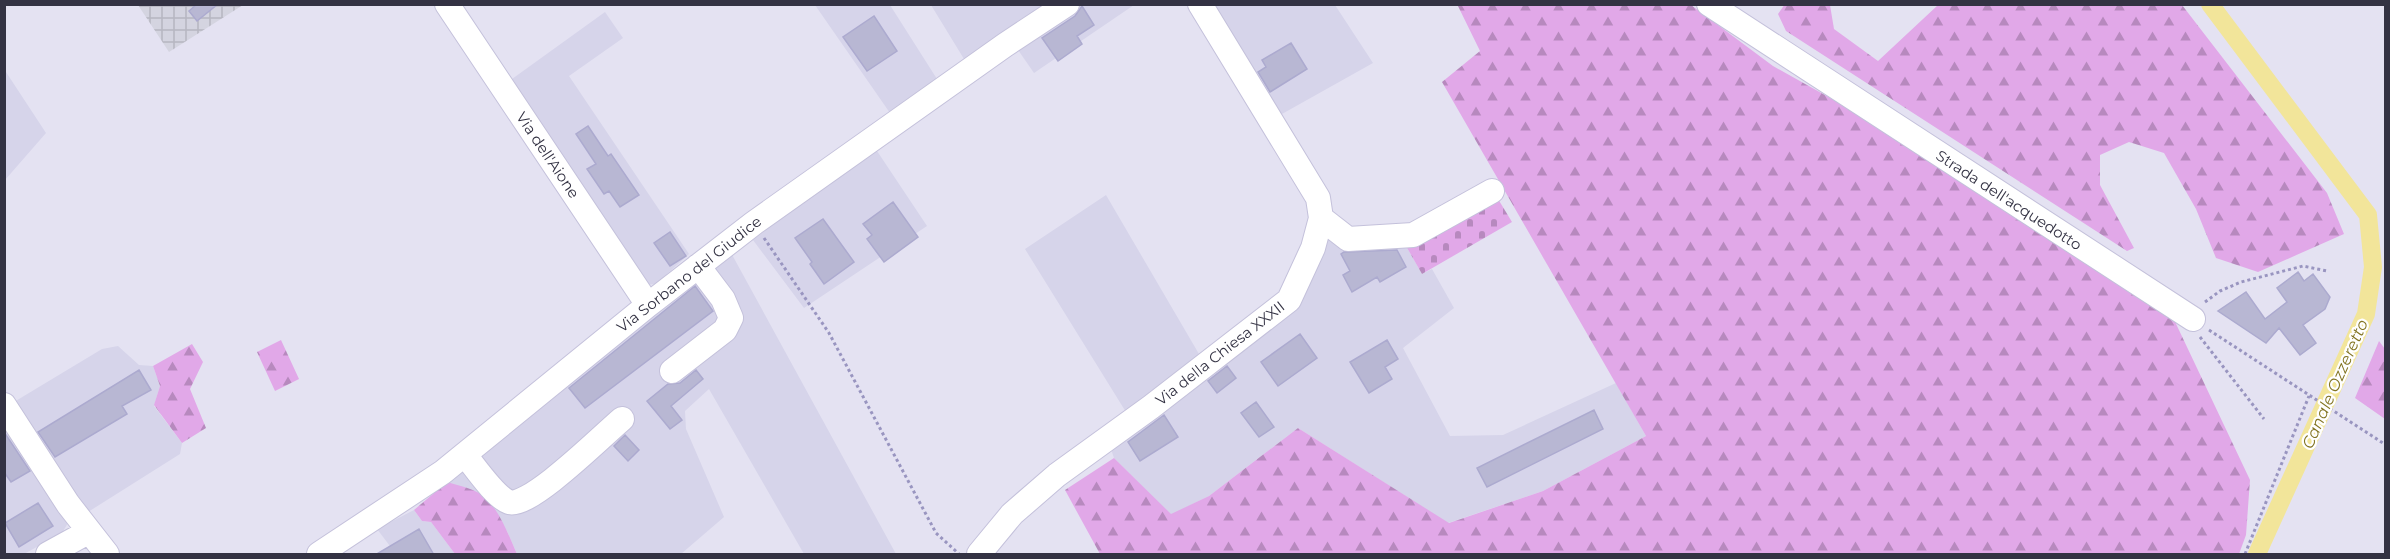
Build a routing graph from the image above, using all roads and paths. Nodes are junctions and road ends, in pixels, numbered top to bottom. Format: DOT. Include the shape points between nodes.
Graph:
graph roads {
  1 [pos="447,4"];
  2 [pos="1067,4"];
  3 [pos="1200,4"];
  4 [pos="1709,4"];
  5 [pos="1492,191"];
  6 [pos="1322,218"];
  7 [pos="754,223"];
  8 [pos="698,266"];
  9 [pos="2327,271"];
  10 [pos="648,305"];
  11 [pos="2193,319"];
  12 [pos="672,371"];
  13 [pos="2309,396"];
  14 [pos="4,405"];
  15 [pos="622,419"];
  16 [pos="2264,419"];
  17 [pos="2385,445"];
  18 [pos="465,455"];
  19 [pos="88,532"];
  20 [pos="48,555"];
  21 [pos="107,555"];
  22 [pos="319,555"];
  23 [pos="959,555"];
  24 [pos="979,555"];
  25 [pos="2245,555"];
  1 -- 10 [label="street, Via dell'Aione"];
  2 -- 7 [label="street, Via Sorbano del Giudice"];
  3 -- 6 [label="street" via="1318,198"];
  4 -- 11 [label="street, Strada dell'acquedotto"];
  5 -- 6 [label="street" via="1413,235 1348,239"];
  6 -- 24 [label="street, Via della Chiesa XXXII" via="1289,300 1057,475 1012,514"];
  7 -- 8 [label="street, Via Sorbano del Giudice"];
  7 -- 23 [label="path" via="830,333 936,533"];
  8 -- 10 [label="street, Via Sorbano del Giudice"];
  8 -- 12 [label="street" via="723,299 731,318 725,330"];
  9 -- 11 [label="path" via="2303,266 2241,282 2205,302"];
  10 -- 18 [label="street, Via Sorbano del Giudice"];
  11 -- 13 [label="path"];
  11 -- 16 [label="path" via="2193,328"];
  13 -- 17 [label="path"];
  13 -- 25 [label="path"];
  14 -- 19 [label="street"];
  15 -- 18 [label="street" via="541,490 520,502 510,502 499,495"];
  18 -- 22 [label="street, Via Sorbano del Giudice"];
  19 -- 20 [label="street"];
  19 -- 21 [label="street"];
}
